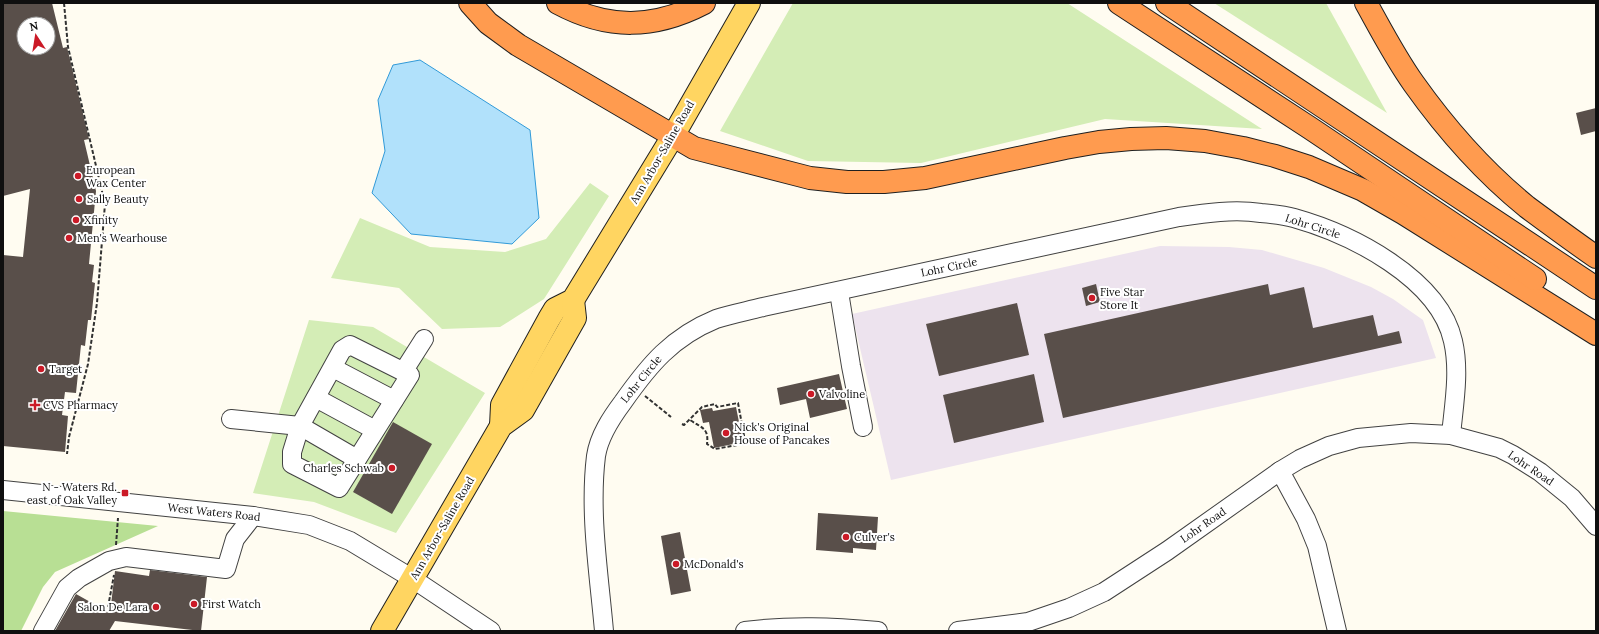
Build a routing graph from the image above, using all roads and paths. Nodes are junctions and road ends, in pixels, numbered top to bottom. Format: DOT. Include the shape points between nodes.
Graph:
graph roads {
  1 [pos="64,3"];
  2 [pos="470,3"];
  3 [pos="558,3"];
  4 [pos="704,3"];
  5 [pos="749,3"];
  6 [pos="1119,3"];
  7 [pos="1167,3"];
  8 [pos="1366,3"];
  9 [pos="673,136"];
  10 [pos="1596,257"];
  11 [pos="1596,288"];
  12 [pos="839,292"];
  13 [pos="1596,319"];
  14 [pos="1596,334"];
  15 [pos="424,339"];
  16 [pos="333,368"];
  17 [pos="404,372"];
  18 [pos="645,396"];
  19 [pos="316,398"];
  20 [pos="394,400"];
  21 [pos="671,417"];
  22 [pos="230,419"];
  23 [pos="690,420"];
  24 [pos="682,424"];
  25 [pos="300,426"];
  26 [pos="863,427"];
  27 [pos="375,430"];
  28 [pos="1451,435"];
  29 [pos="67,454"];
  30 [pos="356,459"];
  31 [pos="1280,471"];
  32 [pos="3,490"];
  33 [pos="253,516"];
  34 [pos="118,518"];
  35 [pos="1596,526"];
  36 [pos="116,550"];
  37 [pos="114,574"];
  38 [pos="413,579"];
  39 [pos="108,607"];
  40 [pos="1029,626"];
  41 [pos="43,631"];
  42 [pos="382,631"];
  43 [pos="491,631"];
  44 [pos="604,631"];
  45 [pos="745,631"];
  46 [pos="878,631"];
  47 [pos="958,631"];
  48 [pos="1337,631"];
  1 -- 29 [label="path" via="68,47 105,204 97,303 88,364"];
  2 -- 9 [label="highway" via="488,23 518,45"];
  3 -- 4 [label="highway" via="592,18 626,24 654,22 684,13"];
  5 -- 9 [label="main road, Ann Arbor-Saline Road"];
  6 -- 13 [label="highway"];
  7 -- 11 [label="highway"];
  8 -- 10 [label="highway" via="1413,83 1467,150 1527,206"];
  9 -- 14 [label="highway" via="694,148 810,178 847,182 924,178 1107,141 1166,138 1244,148 1309,167 1363,190"];
  9 -- 38 [label="main road, Ann Arbor-Saline Road" via="573,300 575,318 523,410 501,426"];
  12 -- 26 [label="street"];
  12 -- 28 [label="street, Lohr Circle" via="1179,217 1223,212 1259,212 1292,218 1349,238 1387,260 1425,290 1444,318 1453,341 1457,382"];
  12 -- 44 [label="street, Lohr Circle" via="717,319 684,336 658,356 606,426 596,454 594,483"];
  15 -- 17 [label="street"];
  16 -- 17 [label="street" via="342,350 350,345"];
  16 -- 19 [label="street"];
  16 -- 20 [label="street"];
  17 -- 20 [label="street" via="410,375"];
  18 -- 21 [label="path"];
  19 -- 25 [label="street"];
  19 -- 27 [label="street"];
  20 -- 27 [label="street"];
  22 -- 25 [label="street"];
  23 -- 23 [label="path" via="702,407 738,403 745,441 743,444 715,449 707,444 706,431"];
  23 -- 24 [label="path"];
  25 -- 30 [label="street"];
  25 -- 30 [label="street" via="292,452 292,464 339,488"];
  27 -- 30 [label="street"];
  28 -- 31 [label="street, Lohr Road" via="1411,433 1358,438 1329,446"];
  28 -- 35 [label="street, Lohr Road" via="1499,448 1533,468 1572,498"];
  31 -- 40 [label="street, Lohr Road" via="1104,592"];
  31 -- 48 [label="street" via="1306,519 1317,546"];
  32 -- 33 [label="street, West Waters Road"];
  33 -- 38 [label="street, West Waters Road" via="309,526 350,541"];
  33 -- 41 [label="street" via="235,539 226,569 126,556 109,561 67,588"];
  34 -- 36 [label="path"];
  37 -- 39 [label="path"];
  38 -- 42 [label="main road, Ann Arbor-Saline Road"];
  38 -- 43 [label="street"];
  40 -- 47 [label="street, Lohr Road"];
  45 -- 46 [label="street" via="816,626"];
}
